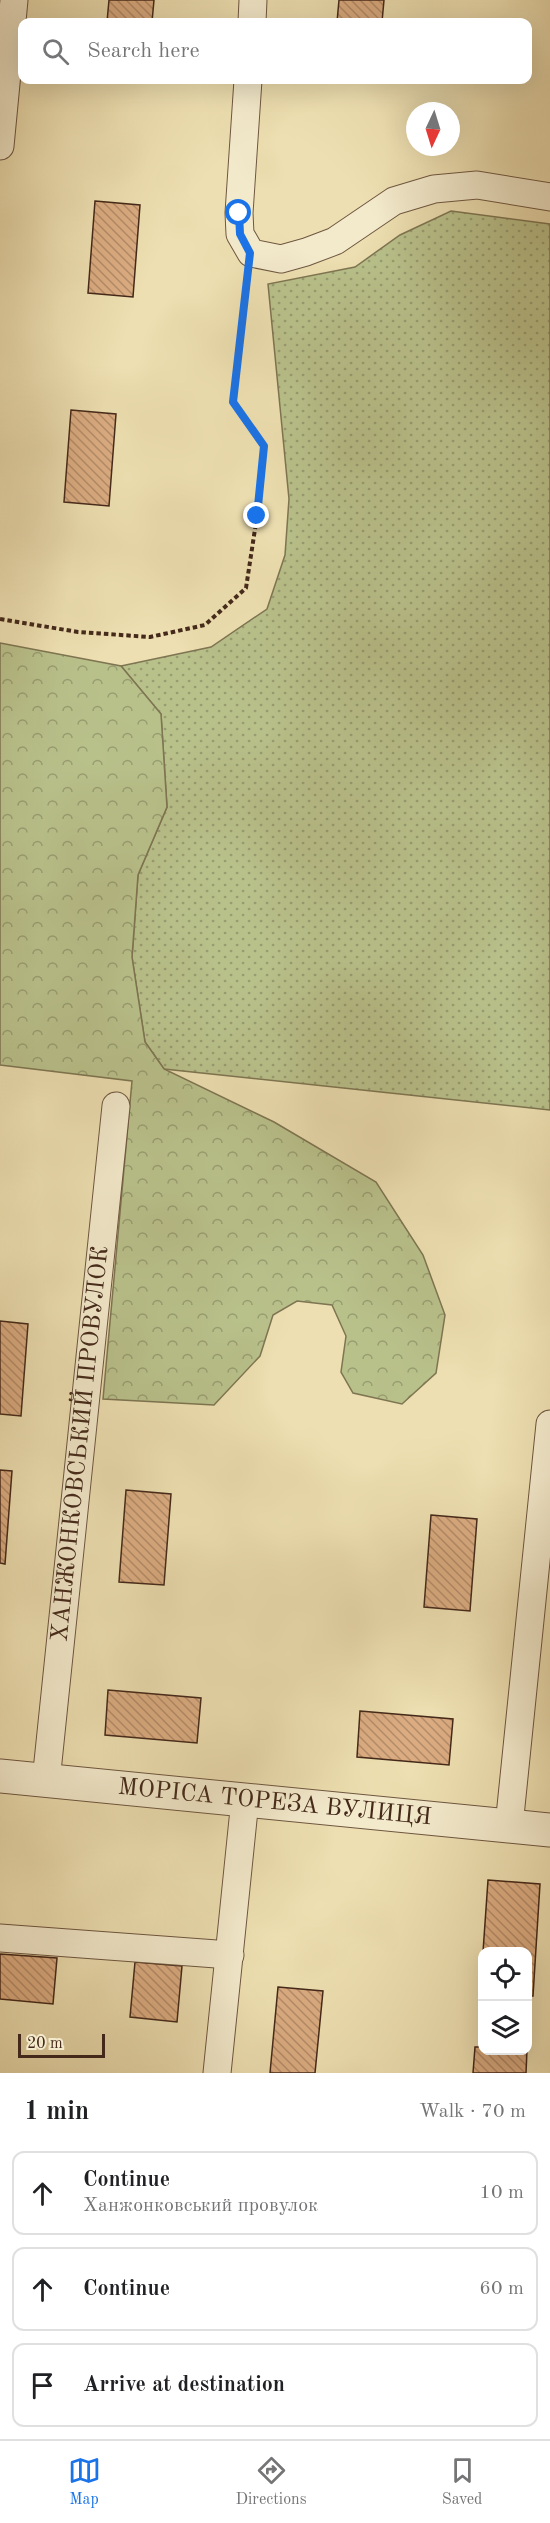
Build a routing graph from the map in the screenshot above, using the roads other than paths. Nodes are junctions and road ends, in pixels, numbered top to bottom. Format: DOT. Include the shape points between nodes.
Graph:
graph roads {
  1 [pos="14,0"];
  2 [pos="253,0"];
  3 [pos="252,18"];
  4 [pos="248,84"];
  5 [pos="0,146"];
  6 [pos="550,197"];
  7 [pos="116,1106"];
  8 [pos="550,1424"];
  9 [pos="0,1776"];
  10 [pos="46,1781"];
  11 [pos="245,1800"];
  12 [pos="509,1826"];
  13 [pos="550,1830"];
  14 [pos="0,1938"];
  15 [pos="230,1955"];
  16 [pos="218,2073"];
  1 -- 5 [label="street"];
  2 -- 3 [label="street"];
  4 -- 6 [label="street" via="239,213 240,234 250,253 280,259 306,252 335,241 394,201 434,189 477,185"];
  7 -- 10 [label="street, ХАНЖОНКОВСЬКИЙ ПРОВУЛОК"];
  8 -- 12 [label="street"];
  9 -- 10 [label="street, МОРІСА ТОРЕЗА ВУЛИЦЯ"];
  10 -- 11 [label="street, МОРІСА ТОРЕЗА ВУЛИЦЯ"];
  11 -- 12 [label="street, МОРІСА ТОРЕЗА ВУЛИЦЯ"];
  11 -- 15 [label="street"];
  12 -- 13 [label="street, МОРІСА ТОРЕЗА ВУЛИЦЯ"];
  14 -- 15 [label="street"];
  15 -- 16 [label="street"];
}
